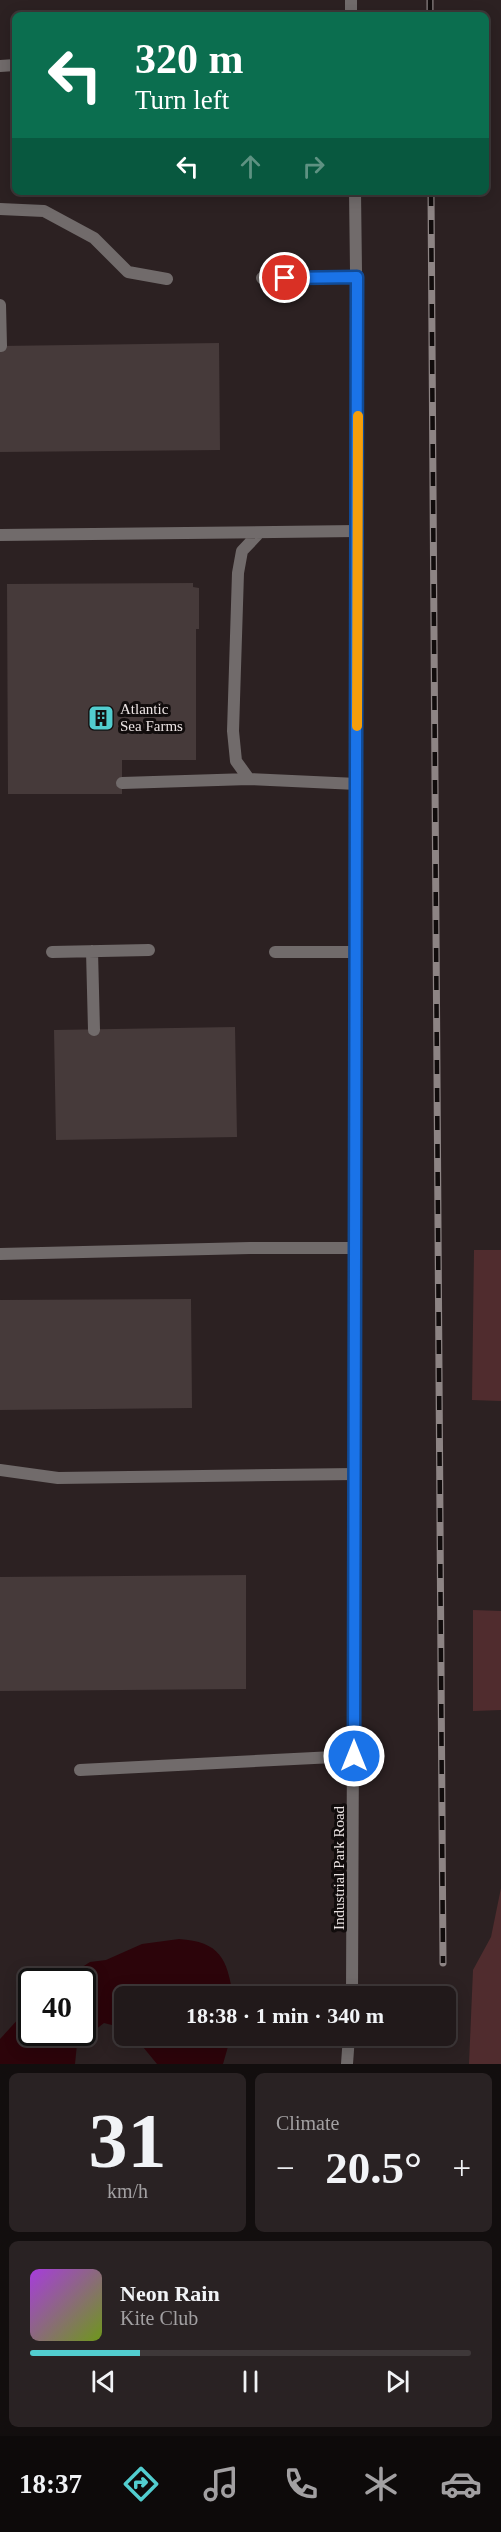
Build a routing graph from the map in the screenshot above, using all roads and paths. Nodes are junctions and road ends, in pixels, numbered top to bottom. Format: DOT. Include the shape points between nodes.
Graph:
graph roads {
  1 [pos="355,195"];
  2 [pos="0,209"];
  3 [pos="357,277"];
  4 [pos="262,278"];
  5 [pos="167,279"];
  6 [pos="0,304"];
  7 [pos="1,346"];
  8 [pos="357,531"];
  9 [pos="259,533"];
  10 [pos="0,535"];
  11 [pos="249,779"];
  12 [pos="122,783"];
  13 [pos="357,784"];
  14 [pos="149,950"];
  15 [pos="92,951"];
  16 [pos="52,952"];
  17 [pos="275,952"];
  18 [pos="356,952"];
  19 [pos="94,1030"];
  20 [pos="356,1248"];
  21 [pos="0,1254"];
  22 [pos="0,1470"];
  23 [pos="355,1474"];
  24 [pos="354,1756"];
  25 [pos="80,1770"];
  26 [pos="352,1986"];
  27 [pos="349,2046"];
  28 [pos="347,2064"];
  1 -- 3 [label="street, Industrial Park Road"];
  2 -- 5 [label="street" via="45,211 94,238 128,272"];
  3 -- 4 [label="street"];
  3 -- 8 [label="street, Industrial Park Road"];
  6 -- 7 [label="street"];
  8 -- 9 [label="street"];
  8 -- 13 [label="street, Industrial Park Road"];
  9 -- 10 [label="street"];
  9 -- 11 [label="street" via="242,551 238,573 233,731 236,761"];
  11 -- 12 [label="street"];
  11 -- 13 [label="street"];
  13 -- 18 [label="street, Industrial Park Road"];
  14 -- 15 [label="street"];
  15 -- 16 [label="street"];
  15 -- 19 [label="street"];
  17 -- 18 [label="street"];
  18 -- 20 [label="street, Industrial Park Road"];
  20 -- 21 [label="street"];
  20 -- 23 [label="street, Industrial Park Road"];
  22 -- 23 [label="street" via="58,1478"];
  23 -- 24 [label="street, Industrial Park Road"];
  24 -- 25 [label="street"];
  24 -- 26 [label="street, Industrial Park Road"];
  27 -- 28 [label="street"];
}
